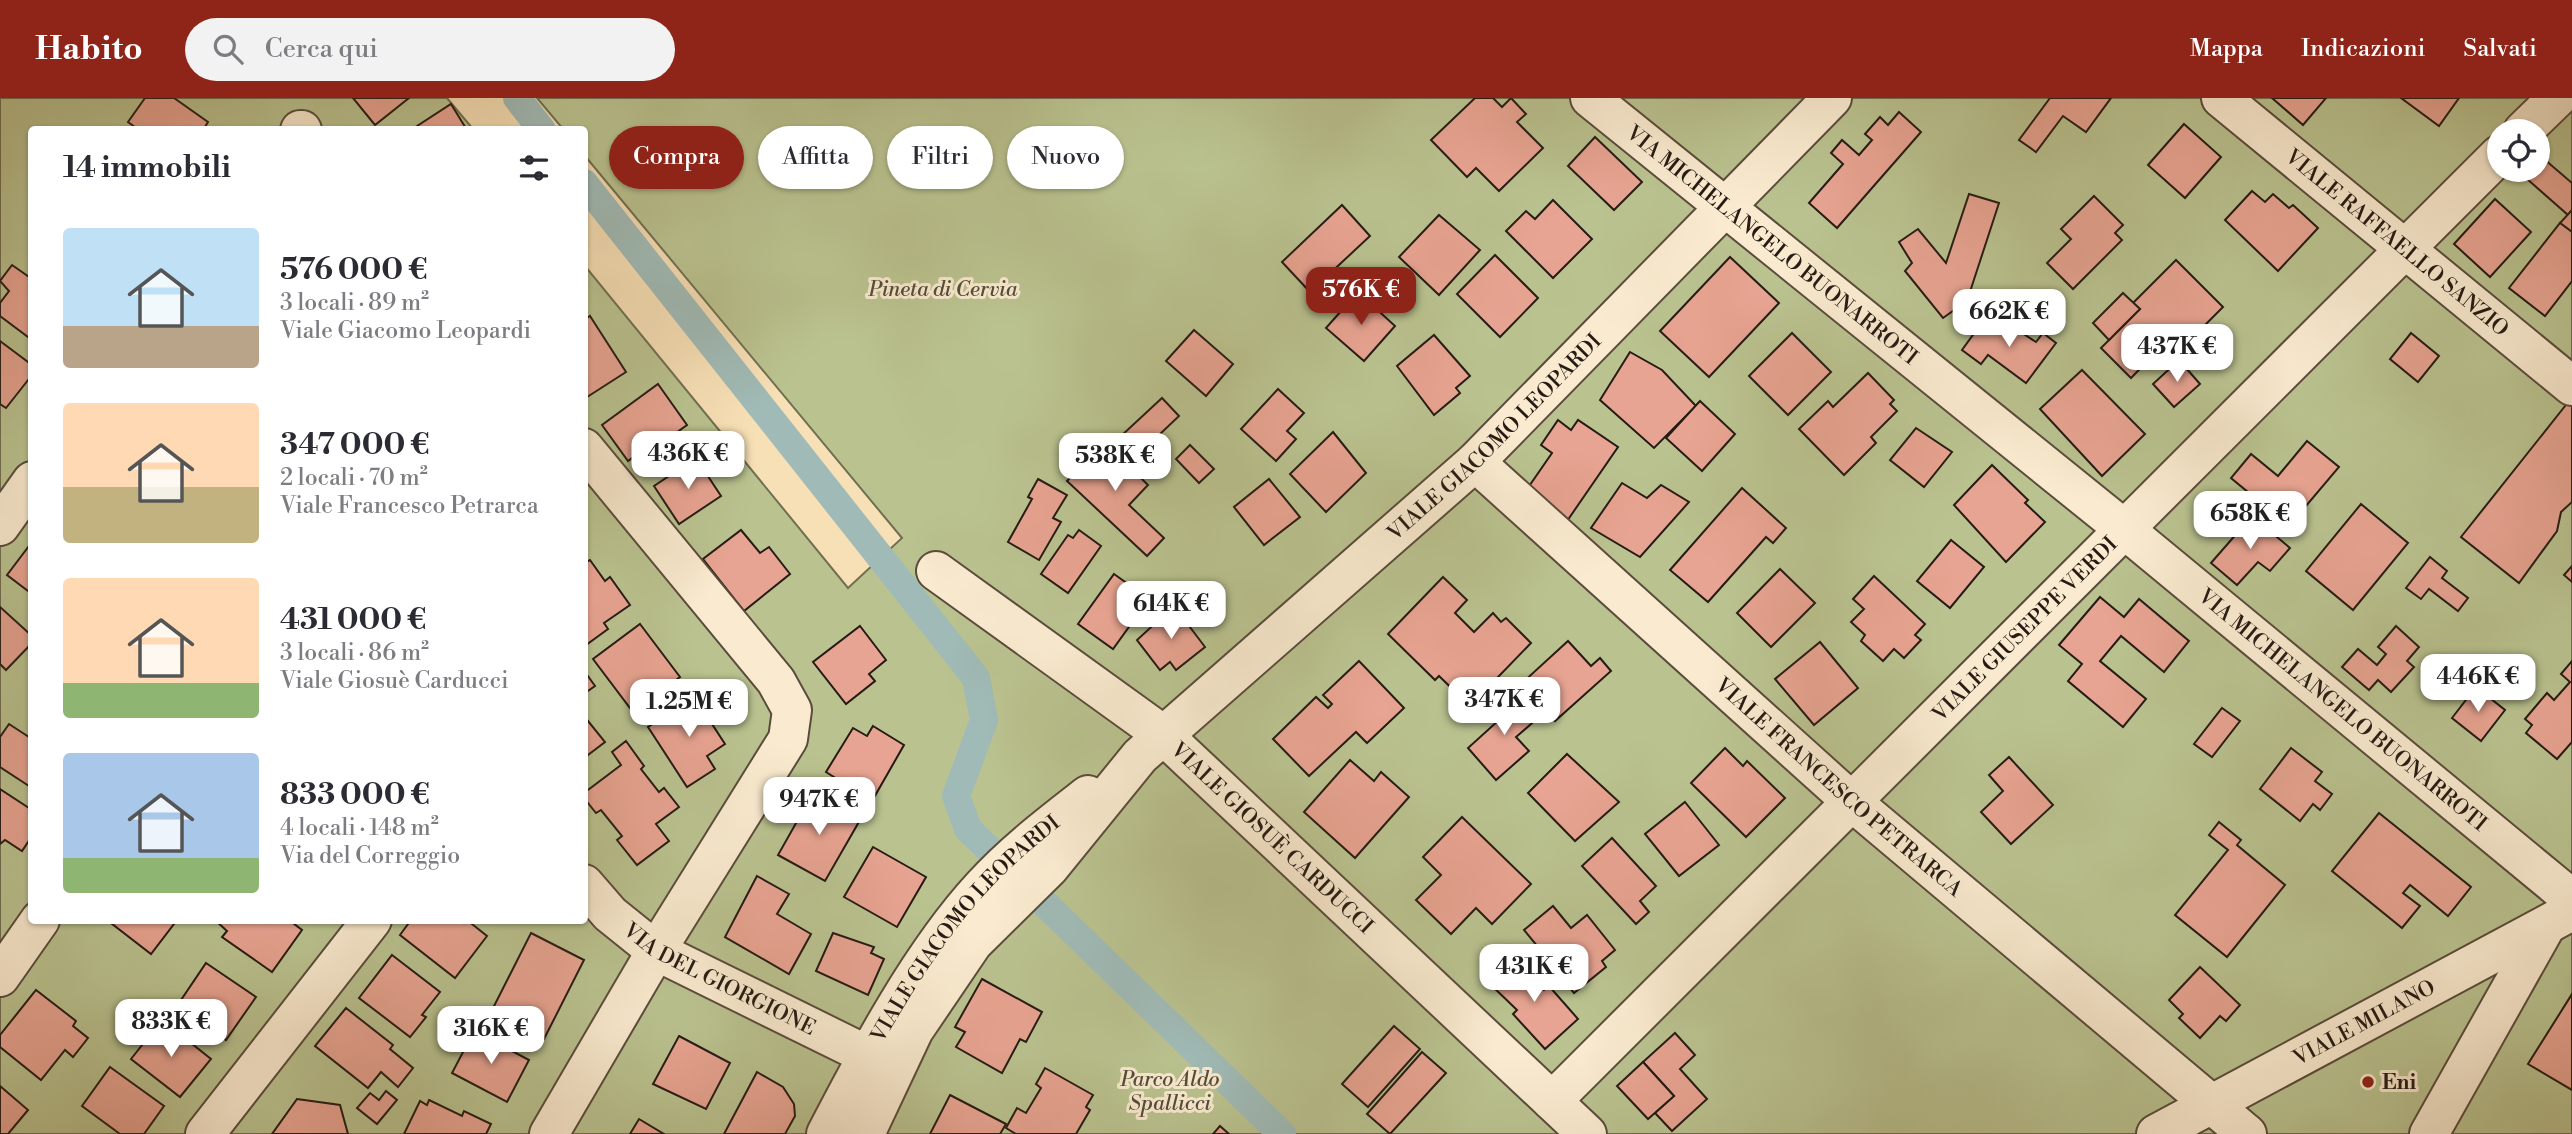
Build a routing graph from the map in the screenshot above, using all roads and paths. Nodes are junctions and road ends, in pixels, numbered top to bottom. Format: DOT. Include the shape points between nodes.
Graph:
graph roads {
  1 [pos="1590,98"];
  2 [pos="1832,98"];
  3 [pos="2221,98"];
  4 [pos="2557,98"];
  5 [pos="2535,119"];
  6 [pos="2487,167"];
  7 [pos="1727,208"];
  8 [pos="2404,250"];
  9 [pos="2572,386"];
  10 [pos="588,454"];
  11 [pos="1475,462"];
  12 [pos="28,487"];
  13 [pos="0,527"];
  14 [pos="2124,529"];
  15 [pos="936,571"];
  16 [pos="1151,745"];
  17 [pos="1851,801"];
  18 [pos="588,889"];
  19 [pos="995,897"];
  20 [pos="2563,912"];
  21 [pos="37,924"];
  22 [pos="369,924"];
  23 [pos="656,951"];
  24 [pos="2475,963"];
  25 [pos="0,977"];
  26 [pos="2509,993"];
  27 [pos="914,1030"];
  28 [pos="867,1055"];
  29 [pos="1552,1101"];
  30 [pos="2212,1105"];
  31 [pos="205,1134"];
  32 [pos="549,1134"];
  33 [pos="826,1134"];
  34 [pos="852,1134"];
  35 [pos="865,1134"];
  36 [pos="1587,1134"];
  37 [pos="2156,1134"];
  38 [pos="2247,1134"];
  39 [pos="2429,1134"];
  1 -- 7 [label="street, VIA MICHELANGELO BUONARROTI"];
  2 -- 7 [label="street, VIALE GIACOMO LEOPARDI"];
  3 -- 8 [label="street, VIALE RAFFAELLO SANZIO"];
  4 -- 5 [label="street"];
  6 -- 8 [label="street, VIALE GIUSEPPE VERDI"];
  7 -- 11 [label="street, VIALE GIACOMO LEOPARDI"];
  7 -- 14 [label="street, VIA MICHELANGELO BUONARROTI"];
  8 -- 9 [label="street, VIALE RAFFAELLO SANZIO"];
  8 -- 14 [label="street, VIALE GIUSEPPE VERDI"];
  10 -- 23 [label="street" via="776,681 792,710 788,738"];
  11 -- 16 [label="street, VIALE GIACOMO LEOPARDI"];
  11 -- 17 [label="street, VIALE FRANCESCO PETRARCA"];
  12 -- 13 [label="street"];
  14 -- 17 [label="street, VIALE GIUSEPPE VERDI"];
  14 -- 20 [label="street, VIA MICHELANGELO BUONARROTI"];
  15 -- 16 [label="street, VIALE GIOSUÈ CARDUCCI"];
  16 -- 19 [label="street, VIALE GIACOMO LEOPARDI"];
  16 -- 29 [label="street, VIALE GIOSUÈ CARDUCCI"];
  17 -- 29 [label="street, VIALE GIUSEPPE VERDI"];
  17 -- 30 [label="street, VIALE FRANCESCO PETRARCA"];
  18 -- 23 [label="street, VIA DEL GIORGIONE" via="610,914"];
  19 -- 27 [label="street, VIALE GIACOMO LEOPARDI" via="973,943"];
  19 -- 28 [label="street, VIALE GIACOMO LEOPARDI" via="950,926"];
  20 -- 24 [label="street, VIALE MILANO"];
  20 -- 26 [label="street"];
  21 -- 25 [label="street"];
  22 -- 31 [label="street"];
  23 -- 28 [label="street, VIA DEL GIORGIONE"];
  23 -- 32 [label="street"];
  24 -- 26 [label="street" via="2500,971"];
  24 -- 30 [label="street, VIALE MILANO"];
  26 -- 39 [label="street"];
  27 -- 28 [label="street"];
  27 -- 35 [label="street, VIALE GIACOMO LEOPARDI"];
  28 -- 33 [label="street, VIALE GIACOMO LEOPARDI"];
  28 -- 34 [label="street" via="879,1083"];
  29 -- 36 [label="street, VIALE GIOSUÈ CARDUCCI"];
  30 -- 37 [label="street, VIALE MILANO"];
  30 -- 38 [label="street, VIALE FRANCESCO PETRARCA"];
}
